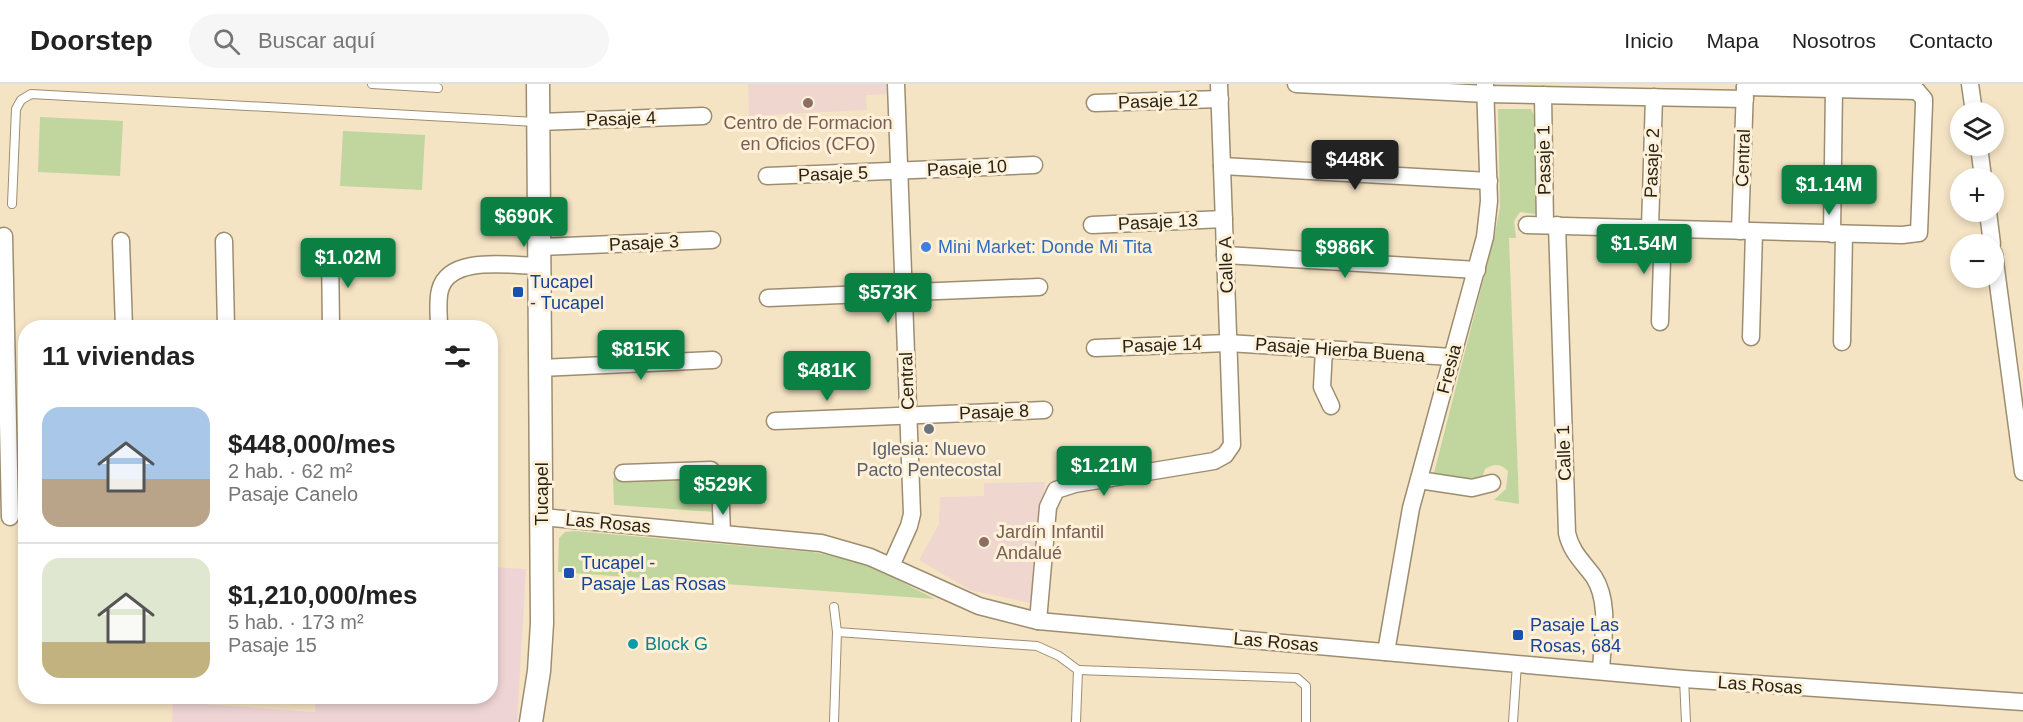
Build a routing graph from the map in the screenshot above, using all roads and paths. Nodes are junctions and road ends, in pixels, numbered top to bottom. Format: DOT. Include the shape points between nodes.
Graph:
graph roads {
  1 [pos="372,84"];
  2 [pos="538,84"];
  3 [pos="896,84"];
  4 [pos="1296,84"];
  5 [pos="1970,84"];
  6 [pos="438,88"];
  7 [pos="1834,88"];
  8 [pos="1919,88"];
  9 [pos="1486,89"];
  10 [pos="1745,90"];
  11 [pos="1220,92"];
  12 [pos="1543,95"];
  13 [pos="1654,97"];
  14 [pos="1973,102"];
  15 [pos="1095,103"];
  16 [pos="703,116"];
  17 [pos="538,122"];
  18 [pos="1035,165"];
  19 [pos="1222,166"];
  20 [pos="899,172"];
  21 [pos="767,176"];
  22 [pos="1489,181"];
  23 [pos="12,204"];
  24 [pos="1224,219"];
  25 [pos="1092,225"];
  26 [pos="1527,225"];
  27 [pos="1551,225"];
  28 [pos="1657,229"];
  29 [pos="1747,232"];
  30 [pos="1838,234"];
  31 [pos="4,236"];
  32 [pos="712,240"];
  33 [pos="121,241"];
  34 [pos="224,241"];
  35 [pos="330,251"];
  36 [pos="1225,255"];
  37 [pos="540,256"];
  38 [pos="1477,270"];
  39 [pos="1039,287"];
  40 [pos="1999,288"];
  41 [pos="904,292"];
  42 [pos="768,298"];
  43 [pos="124,320"];
  44 [pos="226,320"];
  45 [pos="331,320"];
  46 [pos="439,320"];
  47 [pos="1660,322"];
  48 [pos="1751,338"];
  49 [pos="1842,342"];
  50 [pos="1228,343"];
  51 [pos="1095,348"];
  52 [pos="1324,349"];
  53 [pos="1452,357"];
  54 [pos="713,360"];
  55 [pos="541,368"];
  56 [pos="1331,406"];
  57 [pos="1044,410"];
  58 [pos="909,415"];
  59 [pos="775,421"];
  60 [pos="2023,470"];
  61 [pos="623,473"];
  62 [pos="1419,480"];
  63 [pos="1492,483"];
  64 [pos="12,518"];
  65 [pos="542,518"];
  66 [pos="722,533"];
  67 [pos="891,566"];
  68 [pos="834,607"];
  69 [pos="1038,621"];
  70 [pos="837,632"];
  71 [pos="1386,652"];
  72 [pos="1517,663"];
  73 [pos="1078,670"];
  74 [pos="1601,671"];
  75 [pos="1684,680"];
  76 [pos="2023,702"];
  77 [pos="531,722"];
  78 [pos="834,722"];
  79 [pos="1076,722"];
  80 [pos="1306,722"];
  81 [pos="1513,722"];
  82 [pos="1686,722"];
  1 -- 6 [label="lane"];
  2 -- 17 [label="main road, Tucapel"];
  3 -- 20 [label="street, Central"];
  4 -- 9 [label="street"];
  5 -- 14 [label="street"];
  7 -- 8 [label="street"];
  7 -- 10 [label="street"];
  7 -- 30 [label="street"];
  8 -- 30 [label="street" via="1924,99 1919,233"];
  9 -- 12 [label="street"];
  9 -- 22 [label="street, Fresia"];
  10 -- 13 [label="street"];
  10 -- 29 [label="street, Central"];
  11 -- 15 [label="street, Pasaje 12"];
  11 -- 19 [label="street, Calle A"];
  12 -- 13 [label="street"];
  12 -- 27 [label="street, Pasaje 1"];
  13 -- 28 [label="street, Pasaje 2"];
  16 -- 17 [label="street, Pasaje 4"];
  17 -- 23 [label="lane" via="31,94 16,109"];
  17 -- 37 [label="main road, Tucapel"];
  18 -- 20 [label="street, Pasaje 10"];
  19 -- 22 [label="street"];
  19 -- 24 [label="street, Calle A"];
  20 -- 21 [label="street, Pasaje 5"];
  20 -- 41 [label="street, Central"];
  22 -- 38 [label="street, Fresia" via="1488,219"];
  24 -- 25 [label="street, Pasaje 13"];
  24 -- 36 [label="street, Calle A"];
  26 -- 27 [label="street"];
  27 -- 28 [label="street"];
  27 -- 74 [label="street, Calle 1" via="1566,533 1602,597"];
  28 -- 29 [label="street"];
  28 -- 47 [label="street, Pasaje 2"];
  29 -- 30 [label="street"];
  29 -- 48 [label="street, Central"];
  30 -- 49 [label="street"];
  31 -- 64 [label="street"];
  32 -- 37 [label="street, Pasaje 3"];
  33 -- 43 [label="street"];
  34 -- 44 [label="street"];
  35 -- 45 [label="street"];
  36 -- 38 [label="street"];
  36 -- 50 [label="street, Calle A"];
  37 -- 46 [label="street" via="456,269 443,281 440,290"];
  37 -- 55 [label="main road, Tucapel"];
  38 -- 53 [label="street, Fresia"];
  39 -- 41 [label="street"];
  40 -- 60 [label="street"];
  41 -- 42 [label="street"];
  41 -- 58 [label="street, Central"];
  50 -- 51 [label="street, Pasaje 14"];
  50 -- 52 [label="street, Pasaje Hierba Buena"];
  50 -- 69 [label="street, Calle A" via="1232,446 1226,455 1214,461 1056,490 1048,507"];
  52 -- 53 [label="street, Pasaje Hierba Buena"];
  52 -- 56 [label="street" via="1322,387"];
  53 -- 62 [label="street, Fresia"];
  54 -- 55 [label="street"];
  55 -- 65 [label="main road, Tucapel"];
  57 -- 58 [label="street, Pasaje 8"];
  58 -- 59 [label="street, Pasaje 8"];
  58 -- 67 [label="street, Central" via="912,514"];
  61 -- 66 [label="street" via="711,470 720,480"];
  62 -- 63 [label="street" via="1472,488"];
  62 -- 71 [label="street, Fresia"];
  65 -- 66 [label="street, Las Rosas"];
  65 -- 77 [label="main road, Tucapel" via="542,634"];
  66 -- 67 [label="street, Las Rosas" via="821,543"];
  67 -- 69 [label="street, Las Rosas" via="979,606"];
  68 -- 70 [label="lane"];
  69 -- 71 [label="street, Las Rosas"];
  70 -- 73 [label="lane" via="1037,646"];
  70 -- 78 [label="lane"];
  71 -- 72 [label="street, Las Rosas"];
  72 -- 74 [label="street, Las Rosas"];
  72 -- 81 [label="lane"];
  73 -- 79 [label="lane"];
  73 -- 80 [label="lane" via="1296,678 1306,686"];
  74 -- 75 [label="street, Las Rosas"];
  75 -- 76 [label="street, Las Rosas"];
  75 -- 82 [label="lane"];
}
